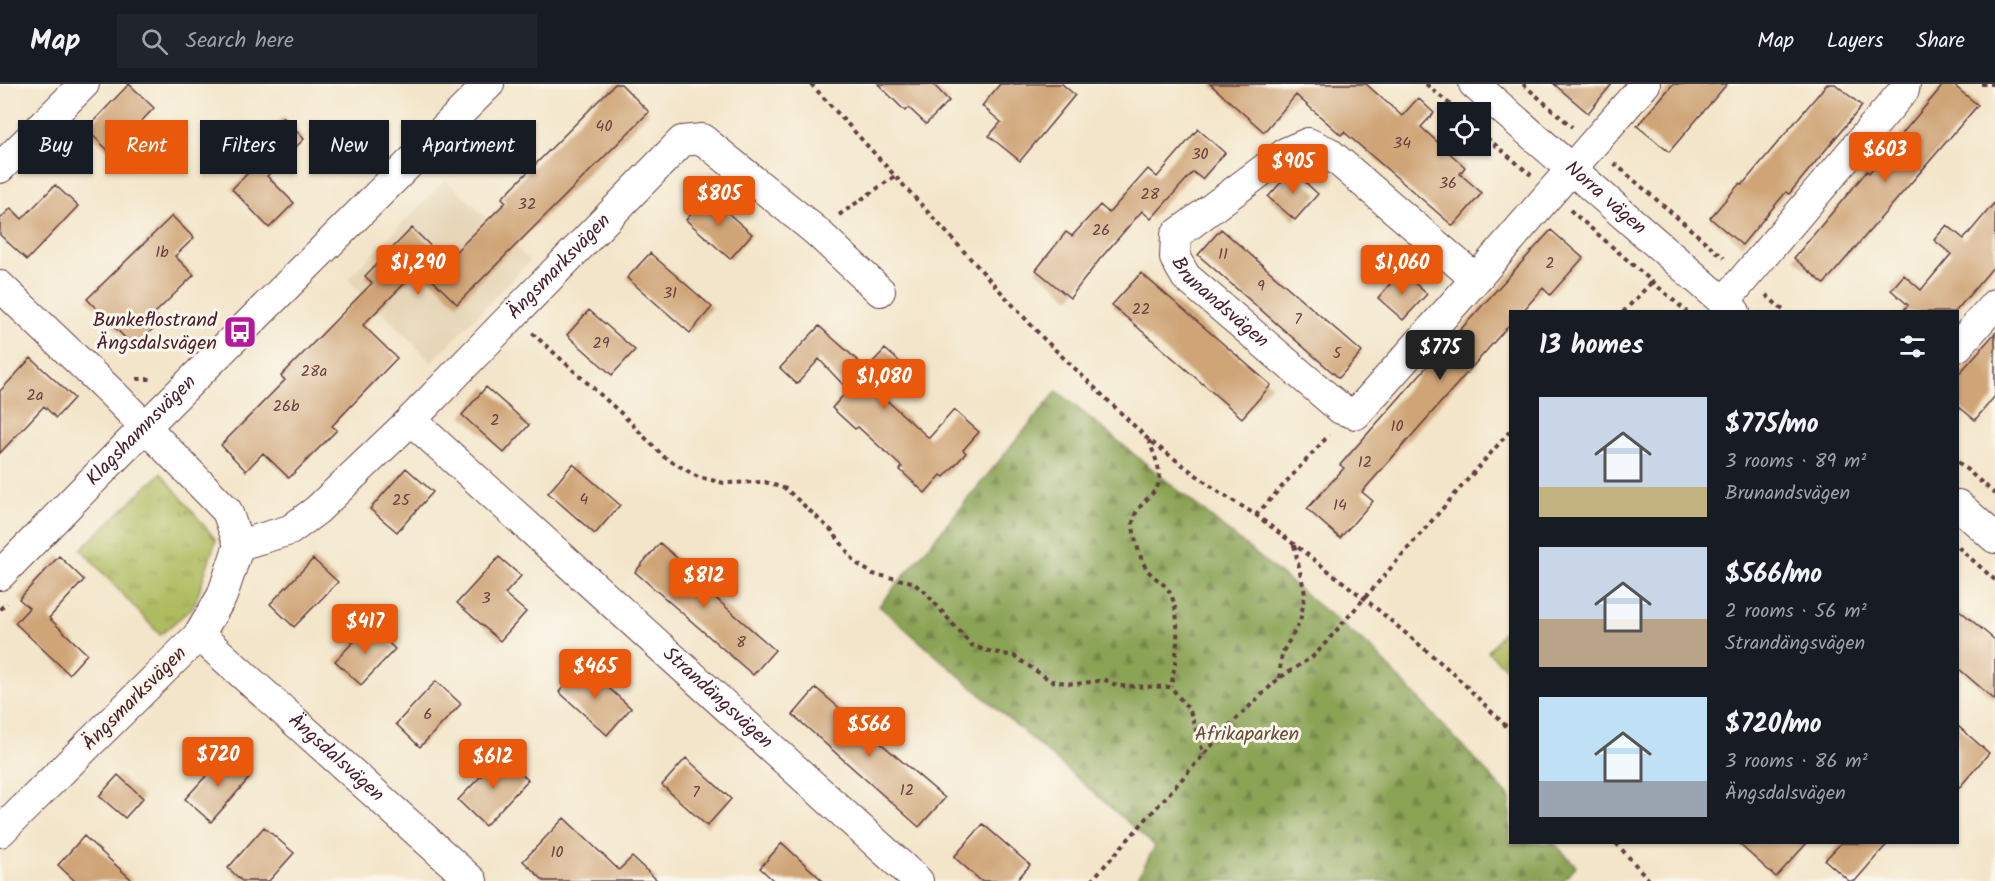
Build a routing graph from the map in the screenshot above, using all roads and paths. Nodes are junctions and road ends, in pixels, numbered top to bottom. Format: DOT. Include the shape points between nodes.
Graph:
graph roads {
  1 [pos="84,84"];
  2 [pos="489,84"];
  3 [pos="811,84"];
  4 [pos="1426,84"];
  5 [pos="1474,84"];
  6 [pos="1523,84"];
  7 [pos="1645,84"];
  8 [pos="1905,84"];
  9 [pos="1981,84"];
  10 [pos="1995,84"];
  11 [pos="1447,102"];
  12 [pos="1491,141"];
  13 [pos="1593,144"];
  14 [pos="0,168"];
  15 [pos="1571,169"];
  16 [pos="895,176"];
  17 [pos="1551,193"];
  18 [pos="816,231"];
  19 [pos="1674,259"];
  20 [pos="1745,277"];
  21 [pos="1476,279"];
  22 [pos="1652,282"];
  23 [pos="0,286"];
  24 [pos="880,291"];
  25 [pos="1995,304"];
  26 [pos="1730,307"];
  27 [pos="1625,310"];
  28 [pos="1686,310"];
  29 [pos="1783,310"];
  30 [pos="512,315"];
  31 [pos="1959,345"];
  32 [pos="1356,414"];
  33 [pos="411,420"];
  34 [pos="145,427"];
  35 [pos="1509,431"];
  36 [pos="1149,440"];
  37 [pos="1959,463"];
  38 [pos="1995,494"];
  39 [pos="1959,507"];
  40 [pos="1256,514"];
  41 [pos="1995,538"];
  42 [pos="1294,544"];
  43 [pos="239,545"];
  44 [pos="1959,548"];
  45 [pos="0,575"];
  46 [pos="1995,580"];
  47 [pos="1365,599"];
  48 [pos="199,635"];
  49 [pos="1278,679"];
  50 [pos="1171,687"];
  51 [pos="1509,729"];
  52 [pos="1204,755"];
  53 [pos="0,832"];
  54 [pos="1617,844"];
  55 [pos="472,881"];
  56 [pos="918,881"];
  57 [pos="1091,881"];
  58 [pos="1650,881"];
  1 -- 14 [label="street"];
  2 -- 34 [label="street, Klagshamnsvägen"];
  3 -- 16 [label="path"];
  4 -- 11 [label="path"];
  5 -- 15 [label="street, Norra vägen"];
  6 -- 13 [label="path"];
  7 -- 13 [label="street"];
  8 -- 20 [label="street" via="1904,90"];
  9 -- 10 [label="path"];
  12 -- 17 [label="path"];
  13 -- 15 [label="street"];
  13 -- 20 [label="path"];
  15 -- 17 [label="street"];
  15 -- 19 [label="street, Norra vägen"];
  16 -- 18 [label="path"];
  16 -- 36 [label="path" via="1043,338"];
  17 -- 21 [label="street"];
  17 -- 22 [label="path"];
  18 -- 24 [label="street, Ängsmarksvägen"];
  18 -- 30 [label="street, Ängsmarksvägen" via="702,139 682,141"];
  19 -- 22 [label="path"];
  19 -- 26 [label="street, Norra vägen"];
  20 -- 26 [label="street"];
  20 -- 29 [label="path"];
  21 -- 32 [label="street"];
  21 -- 32 [label="street, Brunandsvägen" via="1329,152 1308,142 1287,152 1176,235 1175,258 1186,277 1341,409"];
  22 -- 27 [label="path"];
  22 -- 28 [label="path"];
  23 -- 34 [label="street"];
  25 -- 31 [label="street"];
  30 -- 33 [label="street, Ängsmarksvägen"];
  30 -- 50 [label="path" via="664,457 698,477 724,483 765,482 786,489 832,531 856,563 873,574 912,582 971,645 1014,656 1051,681 1075,684 1105,680 1118,686"];
  32 -- 40 [label="path" via="1330,434"];
  33 -- 43 [label="street, Ängsmarksvägen" via="317,510 290,530"];
  33 -- 56 [label="street, Strandängsvägen"];
  34 -- 43 [label="street" via="228,512"];
  34 -- 45 [label="street, Klagshamnsvägen"];
  35 -- 47 [label="path"];
  36 -- 40 [label="path"];
  36 -- 50 [label="path" via="1159,470 1158,486 1142,502 1132,522 1146,568 1169,590 1178,620"];
  37 -- 38 [label="path"];
  39 -- 41 [label="street"];
  40 -- 42 [label="path"];
  42 -- 47 [label="path"];
  42 -- 49 [label="path" via="1305,594 1300,622 1282,653"];
  43 -- 48 [label="street, Ängsmarksvägen" via="222,596"];
  44 -- 46 [label="path"];
  47 -- 49 [label="path" via="1315,655"];
  47 -- 51 [label="path" via="1453,673"];
  48 -- 53 [label="street, Ängsmarksvägen"];
  48 -- 55 [label="street, Ängsdalsvägen"];
  49 -- 52 [label="path"];
  50 -- 52 [label="path" via="1190,711"];
  52 -- 57 [label="path"];
  54 -- 58 [label="path"];
}
